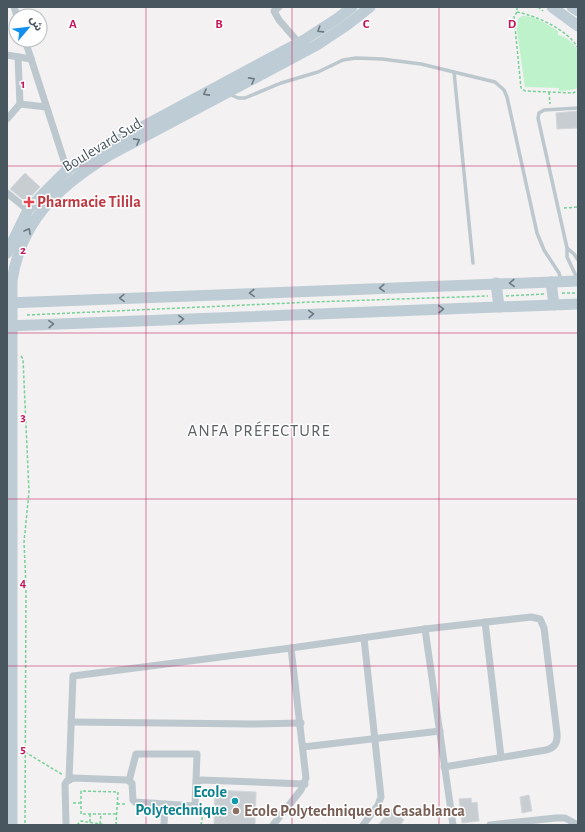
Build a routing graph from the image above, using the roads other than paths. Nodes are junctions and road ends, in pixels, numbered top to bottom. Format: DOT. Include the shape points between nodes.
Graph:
graph roads {
  1 [pos="352,7"];
  2 [pos="370,7"];
  3 [pos="552,7"];
  4 [pos="275,8"];
  5 [pos="578,26"];
  6 [pos="299,43"];
  7 [pos="28,48"];
  8 [pos="7,55"];
  9 [pos="18,57"];
  10 [pos="31,59"];
  11 [pos="454,72"];
  12 [pos="229,93"];
  13 [pos="20,104"];
  14 [pos="46,107"];
  15 [pos="578,108"];
  16 [pos="7,119"];
  17 [pos="69,175"];
  18 [pos="7,193"];
  19 [pos="28,210"];
  20 [pos="567,248"];
  21 [pos="7,253"];
  22 [pos="578,260"];
  23 [pos="473,263"];
  24 [pos="578,280"];
  25 [pos="556,281"];
  26 [pos="496,283"];
  27 [pos="553,299"];
  28 [pos="498,301"];
  29 [pos="10,303"];
  30 [pos="578,304"];
  31 [pos="9,326"];
  32 [pos="10,430"];
  33 [pos="9,501"];
  34 [pos="10,591"];
  35 [pos="485,622"];
  36 [pos="425,629"];
  37 [pos="364,638"];
  38 [pos="292,648"];
  39 [pos="10,680"];
  40 [pos="71,722"];
  41 [pos="301,723"];
  42 [pos="440,731"];
  43 [pos="375,739"];
  44 [pos="304,747"];
  45 [pos="501,758"];
  46 [pos="444,767"];
  47 [pos="69,780"];
  48 [pos="129,781"];
  49 [pos="10,782"];
  50 [pos="196,783"];
  51 [pos="305,784"];
  52 [pos="165,804"];
  53 [pos="532,823"];
  54 [pos="12,825"];
  55 [pos="66,825"];
  56 [pos="164,825"];
  57 [pos="273,825"];
  58 [pos="363,825"];
  59 [pos="453,825"];
  60 [pos="490,825"];
  61 [pos="578,825"];
  1 -- 6 [label="main road, Boulevard Sud, one-way"];
  12 -- 2 [label="main road, Boulevard Sud, one-way" via="316,45"];
  3 -- 5 [label="main road"];
  4 -- 6 [label="street" via="279,20"];
  6 -- 17 [label="main road, Boulevard Sud, one-way" via="85,159"];
  7 -- 10 [label="street"];
  8 -- 9 [label="street"];
  9 -- 10 [label="street"];
  9 -- 13 [label="street"];
  10 -- 14 [label="street"];
  11 -- 12 [label="lane" via="401,61 349,58 313,74 245,98 234,97"];
  11 -- 23 [label="lane"];
  11 -- 25 [label="lane" via="492,81 499,84 506,94 537,233 544,250 559,273"];
  17 -- 12 [label="main road, Boulevard Sud, one-way"];
  13 -- 14 [label="street"];
  13 -- 16 [label="street"];
  14 -- 17 [label="street"];
  15 -- 20 [label="lane" via="541,111 538,118"];
  17 -- 19 [label="main road, Boulevard Sud" via="42,195"];
  29 -- 17 [label="main road, Boulevard Sud, one-way" via="14,267 28,230"];
  18 -- 19 [label="street"];
  19 -- 21 [label="main road, Boulevard Sud"];
  20 -- 22 [label="lane"];
  20 -- 24 [label="lane" via="567,257"];
  24 -- 25 [label="main road"];
  25 -- 26 [label="main road, one-way"];
  25 -- 27 [label="main road"];
  26 -- 28 [label="main road"];
  26 -- 29 [label="main road, one-way"];
  27 -- 28 [label="main road"];
  27 -- 30 [label="main road"];
  31 -- 28 [label="main road, one-way"];
  29 -- 31 [label="main road, Boulevard Sud"];
  31 -- 32 [label="main road, Boulevard Sud"];
  32 -- 33 [label="main road, Boulevard Sud"];
  33 -- 34 [label="main road, Boulevard Sud"];
  34 -- 39 [label="main road, Boulevard Sud"];
  35 -- 36 [label="street"];
  35 -- 45 [label="street"];
  35 -- 45 [label="street" via="531,617 544,624 557,733 556,743 550,749"];
  36 -- 37 [label="street"];
  36 -- 42 [label="street"];
  37 -- 38 [label="street"];
  37 -- 43 [label="street"];
  38 -- 40 [label="street" via="73,676"];
  38 -- 41 [label="street"];
  39 -- 49 [label="main road, Boulevard Sud"];
  40 -- 41 [label="street"];
  40 -- 47 [label="street"];
  41 -- 44 [label="street"];
  42 -- 43 [label="street"];
  42 -- 46 [label="street"];
  43 -- 44 [label="street"];
  43 -- 58 [label="street" via="381,797"];
  44 -- 51 [label="street" via="307,773"];
  45 -- 46 [label="street"];
  46 -- 59 [label="street"];
  47 -- 48 [label="street"];
  47 -- 55 [label="street" via="65,784"];
  48 -- 50 [label="street" via="136,754 197,754"];
  48 -- 52 [label="street" via="132,783 133,801"];
  49 -- 54 [label="main road, Boulevard Sud"];
  50 -- 51 [label="street" via="201,780"];
  50 -- 52 [label="street" via="195,806"];
  51 -- 57 [label="street"];
  52 -- 56 [label="street"];
  53 -- 60 [label="street"];
  53 -- 61 [label="street" via="565,818"];
}
